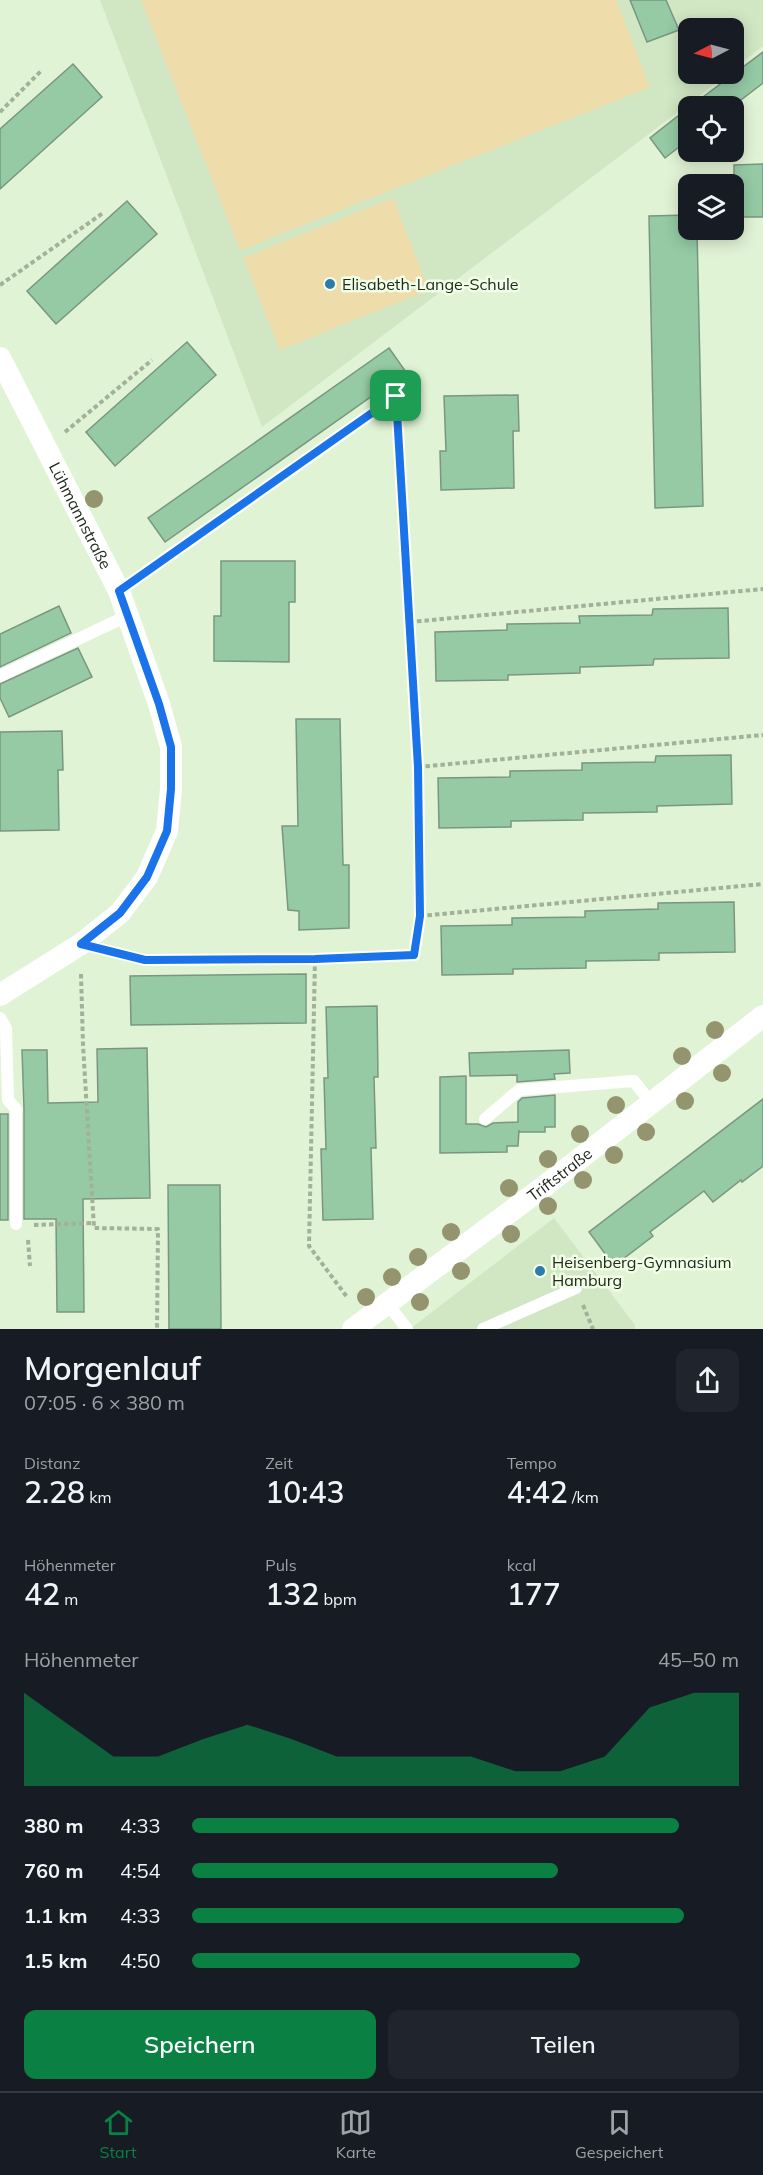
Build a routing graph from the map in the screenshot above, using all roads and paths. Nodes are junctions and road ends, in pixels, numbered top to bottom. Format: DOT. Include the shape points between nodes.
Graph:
graph roads {
  1 [pos="41,71"];
  2 [pos="0,112"];
  3 [pos="103,213"];
  4 [pos="0,285"];
  5 [pos="0,358"];
  6 [pos="152,360"];
  7 [pos="412,385"];
  8 [pos="396,396"];
  9 [pos="45,449"];
  10 [pos="763,589"];
  11 [pos="119,591"];
  12 [pos="129,615"];
  13 [pos="410,622"];
  14 [pos="0,676"];
  15 [pos="763,735"];
  16 [pos="418,767"];
  17 [pos="763,885"];
  18 [pos="420,916"];
  19 [pos="81,944"];
  20 [pos="315,959"];
  21 [pos="0,995"];
  22 [pos="763,1016"];
  23 [pos="0,1018"];
  24 [pos="651,1103"];
  25 [pos="485,1119"];
  26 [pos="93,1223"];
  27 [pos="16,1224"];
  28 [pos="28,1244"];
  29 [pos="30,1266"];
  30 [pos="576,1288"];
  31 [pos="347,1297"];
  32 [pos="387,1303"];
  33 [pos="157,1329"];
  34 [pos="353,1329"];
  35 [pos="407,1329"];
  36 [pos="483,1329"];
  1 -- 2 [label="path"];
  3 -- 4 [label="path"];
  5 -- 9 [label="street, Lühmannstraße"];
  6 -- 9 [label="path"];
  7 -- 8 [label="lane"];
  8 -- 11 [label="lane"];
  8 -- 13 [label="path"];
  9 -- 11 [label="street, Lühmannstraße"];
  10 -- 13 [label="path"];
  11 -- 12 [label="street, Lühmannstraße"];
  12 -- 14 [label="lane"];
  12 -- 19 [label="street, Lühmannstraße" via="171,747 167,831 147,877 120,913"];
  13 -- 16 [label="path"];
  15 -- 16 [label="path"];
  16 -- 18 [label="path"];
  17 -- 18 [label="path"];
  18 -- 20 [label="path" via="414,955"];
  19 -- 20 [label="path" via="145,960"];
  19 -- 21 [label="street, Lühmannstraße"];
  19 -- 26 [label="path"];
  20 -- 31 [label="path" via="309,1246"];
  22 -- 24 [label="street, Triftstraße"];
  23 -- 27 [label="lane" via="6,1028 8,1100 15,1109"];
  24 -- 25 [label="lane" via="634,1081 519,1090"];
  24 -- 32 [label="street, Triftstraße"];
  26 -- 27 [label="path"];
  26 -- 33 [label="path" via="94,1228 158,1229"];
  28 -- 29 [label="path"];
  30 -- 36 [label="lane"];
  32 -- 34 [label="street, Triftstraße"];
  32 -- 35 [label="lane"];
}
